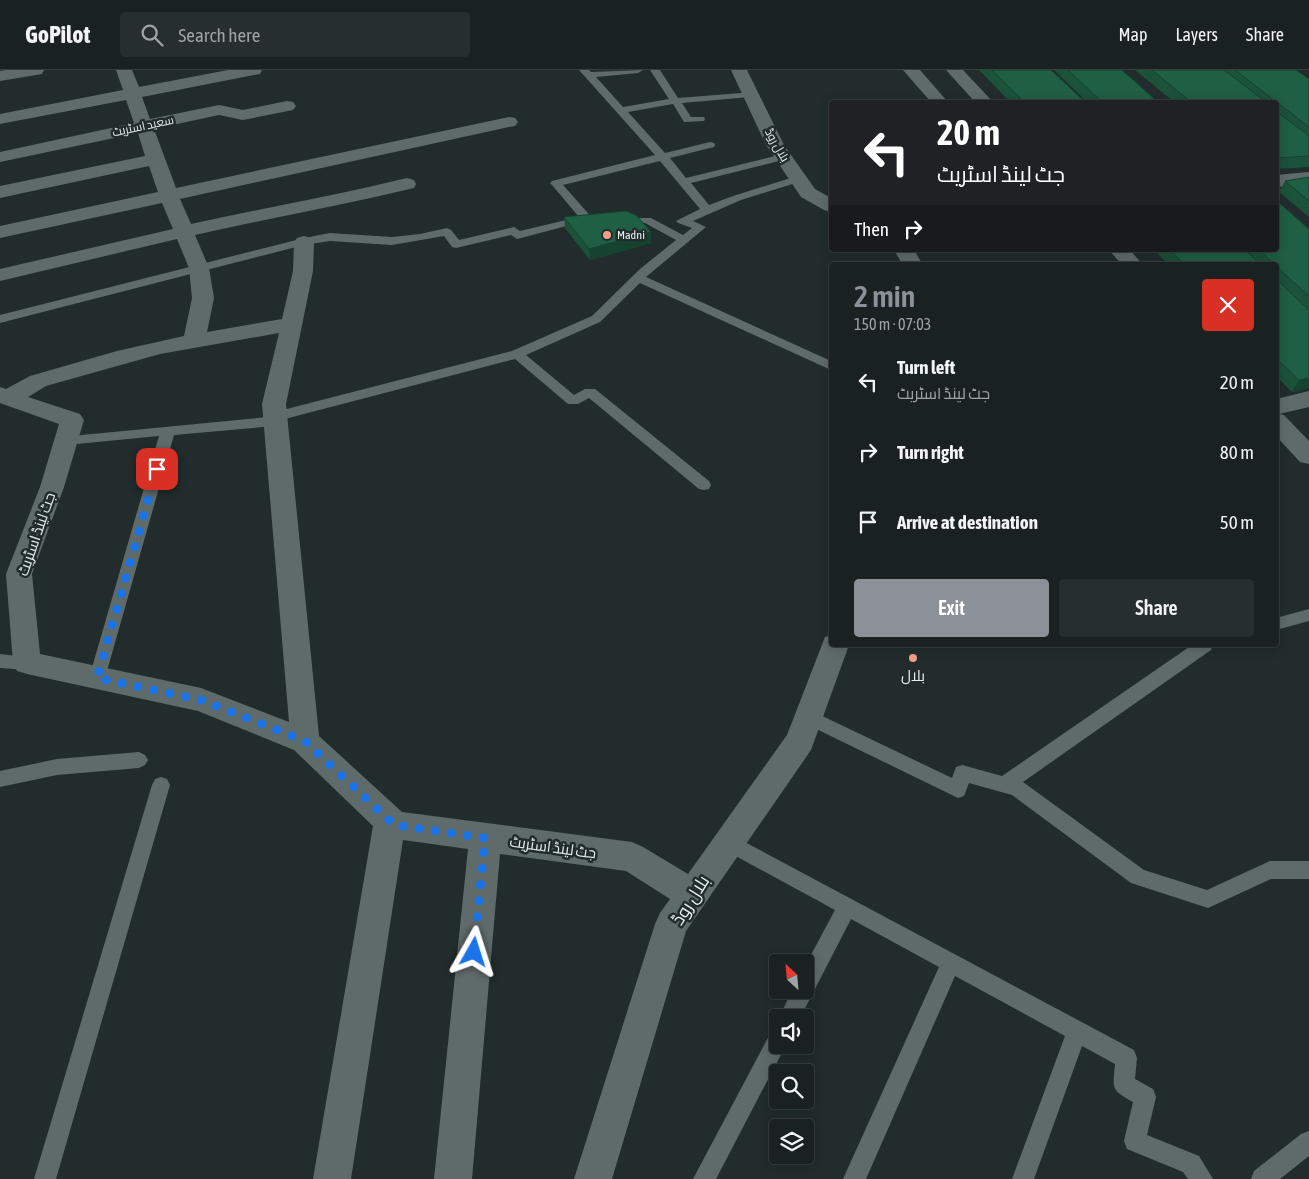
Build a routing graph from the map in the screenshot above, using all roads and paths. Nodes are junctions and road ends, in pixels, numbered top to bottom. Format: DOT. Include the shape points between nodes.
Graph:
graph roads {
  1 [pos="36,70"];
  2 [pos="124,70"];
  3 [pos="254,70"];
  4 [pos="638,70"];
  5 [pos="655,70"];
  6 [pos="739,70"];
  7 [pos="911,70"];
  8 [pos="954,70"];
  9 [pos="586,73"];
  10 [pos="0,76"];
  11 [pos="133,94"];
  12 [pos="750,94"];
  13 [pos="938,100"];
  14 [pos="982,100"];
  15 [pos="675,101"];
  16 [pos="287,106"];
  17 [pos="620,110"];
  18 [pos="0,119"];
  19 [pos="700,119"];
  20 [pos="509,122"];
  21 [pos="144,126"];
  22 [pos="710,145"];
  23 [pos="0,157"];
  24 [pos="663,157"];
  25 [pos="783,157"];
  26 [pos="156,159"];
  27 [pos="1309,178"];
  28 [pos="798,179"];
  29 [pos="1279,181"];
  30 [pos="683,182"];
  31 [pos="407,184"];
  32 [pos="0,192"];
  33 [pos="169,196"];
  34 [pos="829,205"];
  35 [pos="708,211"];
  36 [pos="598,220"];
  37 [pos="0,232"];
  38 [pos="183,233"];
  39 [pos="684,240"];
  40 [pos="304,242"];
  41 [pos="1121,252"];
  42 [pos="1130,262"];
  43 [pos="199,268"];
  44 [pos="0,275"];
  45 [pos="638,278"];
  46 [pos="0,319"];
  47 [pos="291,324"];
  48 [pos="194,342"];
  49 [pos="517,354"];
  50 [pos="829,365"];
  51 [pos="4,396"];
  52 [pos="1309,399"];
  53 [pos="1279,405"];
  54 [pos="275,419"];
  55 [pos="1279,423"];
  56 [pos="168,430"];
  57 [pos="66,440"];
  58 [pos="1309,456"];
  59 [pos="704,485"];
  60 [pos="1309,615"];
  61 [pos="1279,623"];
  62 [pos="835,647"];
  63 [pos="1202,647"];
  64 [pos="14,662"];
  65 [pos="97,678"];
  66 [pos="808,717"];
  67 [pos="305,741"];
  68 [pos="138,760"];
  69 [pos="0,778"];
  70 [pos="161,784"];
  71 [pos="1004,785"];
  72 [pos="390,821"];
  73 [pos="485,838"];
  74 [pos="728,842"];
  75 [pos="1309,870"];
  76 [pos="692,894"];
  77 [pos="847,906"];
  78 [pos="951,963"];
  79 [pos="814,970"];
  80 [pos="1078,1032"];
  81 [pos="770,1054"];
  82 [pos="1309,1142"];
  83 [pos="45,1179"];
  84 [pos="332,1179"];
  85 [pos="453,1179"];
  86 [pos="593,1179"];
  87 [pos="704,1179"];
  88 [pos="854,1179"];
  89 [pos="1023,1179"];
  90 [pos="1202,1179"];
  91 [pos="1262,1179"];
  1 -- 10 [label="street"];
  2 -- 11 [label="street"];
  3 -- 11 [label="street"];
  4 -- 9 [label="lane"];
  5 -- 15 [label="lane"];
  6 -- 12 [label="street, بلال روڈ"];
  7 -- 13 [label="street"];
  8 -- 14 [label="street"];
  9 -- 17 [label="lane"];
  11 -- 18 [label="street"];
  11 -- 21 [label="street"];
  12 -- 15 [label="lane"];
  12 -- 25 [label="street, بلال روڈ"];
  15 -- 17 [label="lane"];
  15 -- 19 [label="lane" via="688,120"];
  16 -- 21 [label="street, سعید اسٹریٹ" via="243,115 219,110"];
  17 -- 24 [label="lane"];
  20 -- 33 [label="street"];
  21 -- 23 [label="street, سعید اسٹریٹ"];
  21 -- 26 [label="street"];
  22 -- 24 [label="lane"];
  24 -- 30 [label="lane"];
  24 -- 36 [label="lane" via="556,183"];
  25 -- 28 [label="street, بلال روڈ"];
  25 -- 30 [label="lane"];
  26 -- 32 [label="street"];
  26 -- 33 [label="street"];
  27 -- 29 [label="street"];
  28 -- 34 [label="street, بلال روڈ" via="808,193"];
  28 -- 35 [label="lane" via="737,198"];
  30 -- 35 [label="lane"];
  31 -- 38 [label="street"];
  33 -- 37 [label="street"];
  33 -- 38 [label="street"];
  35 -- 39 [label="lane" via="682,221 700,227"];
  36 -- 39 [label="lane" via="647,220"];
  36 -- 40 [label="lane" via="578,220 517,235 514,231 456,244 447,232 392,241 330,237"];
  38 -- 43 [label="street"];
  38 -- 44 [label="street"];
  39 -- 45 [label="lane"];
  40 -- 43 [label="lane"];
  40 -- 47 [label="street" via="303,271"];
  41 -- 42 [label="street"];
  43 -- 46 [label="lane"];
  43 -- 48 [label="street" via="203,298"];
  45 -- 49 [label="lane" via="596,319"];
  45 -- 50 [label="lane"];
  47 -- 48 [label="street"];
  47 -- 54 [label="street" via="274,404"];
  48 -- 51 [label="street" via="160,347 60,374"];
  49 -- 54 [label="lane"];
  49 -- 59 [label="lane" via="573,401 590,392"];
  51 -- 57 [label="street, جٹ لینڈ اسٹریٹ" via="72,420"];
  52 -- 53 [label="street"];
  54 -- 56 [label="lane"];
  54 -- 67 [label="street"];
  55 -- 58 [label="street"];
  56 -- 57 [label="lane"];
  56 -- 65 [label="lane"];
  57 -- 64 [label="street, جٹ لینڈ اسٹریٹ" via="19,574"];
  60 -- 61 [label="lane"];
  62 -- 66 [label="street, بلال روڈ"];
  63 -- 71 [label="lane"];
  64 -- 65 [label="street, جٹ لینڈ اسٹریٹ"];
  65 -- 67 [label="street, جٹ لینڈ اسٹریٹ" via="201,700"];
  66 -- 71 [label="lane" via="958,790 962,773"];
  66 -- 74 [label="street, بلال روڈ" via="800,742"];
  67 -- 72 [label="street, جٹ لینڈ اسٹریٹ"];
  68 -- 69 [label="lane" via="57,767"];
  70 -- 83 [label="lane"];
  71 -- 75 [label="lane" via="1018,788 1138,877 1208,899 1270,870"];
  72 -- 73 [label="street, جٹ لینڈ اسٹریٹ" via="394,825"];
  72 -- 84 [label="street"];
  73 -- 76 [label="street, جٹ لینڈ اسٹریٹ" via="632,857"];
  73 -- 85 [label="street"];
  74 -- 76 [label="street, بلال روڈ"];
  74 -- 77 [label="lane"];
  76 -- 86 [label="street, بلال روڈ" via="672,924"];
  77 -- 78 [label="lane"];
  77 -- 79 [label="lane"];
  78 -- 80 [label="lane"];
  78 -- 88 [label="lane"];
  80 -- 89 [label="lane"];
  80 -- 90 [label="lane" via="1126,1058 1124,1085 1145,1097 1134,1141 1191,1164"];
  81 -- 87 [label="lane"];
  82 -- 91 [label="lane"];
}
